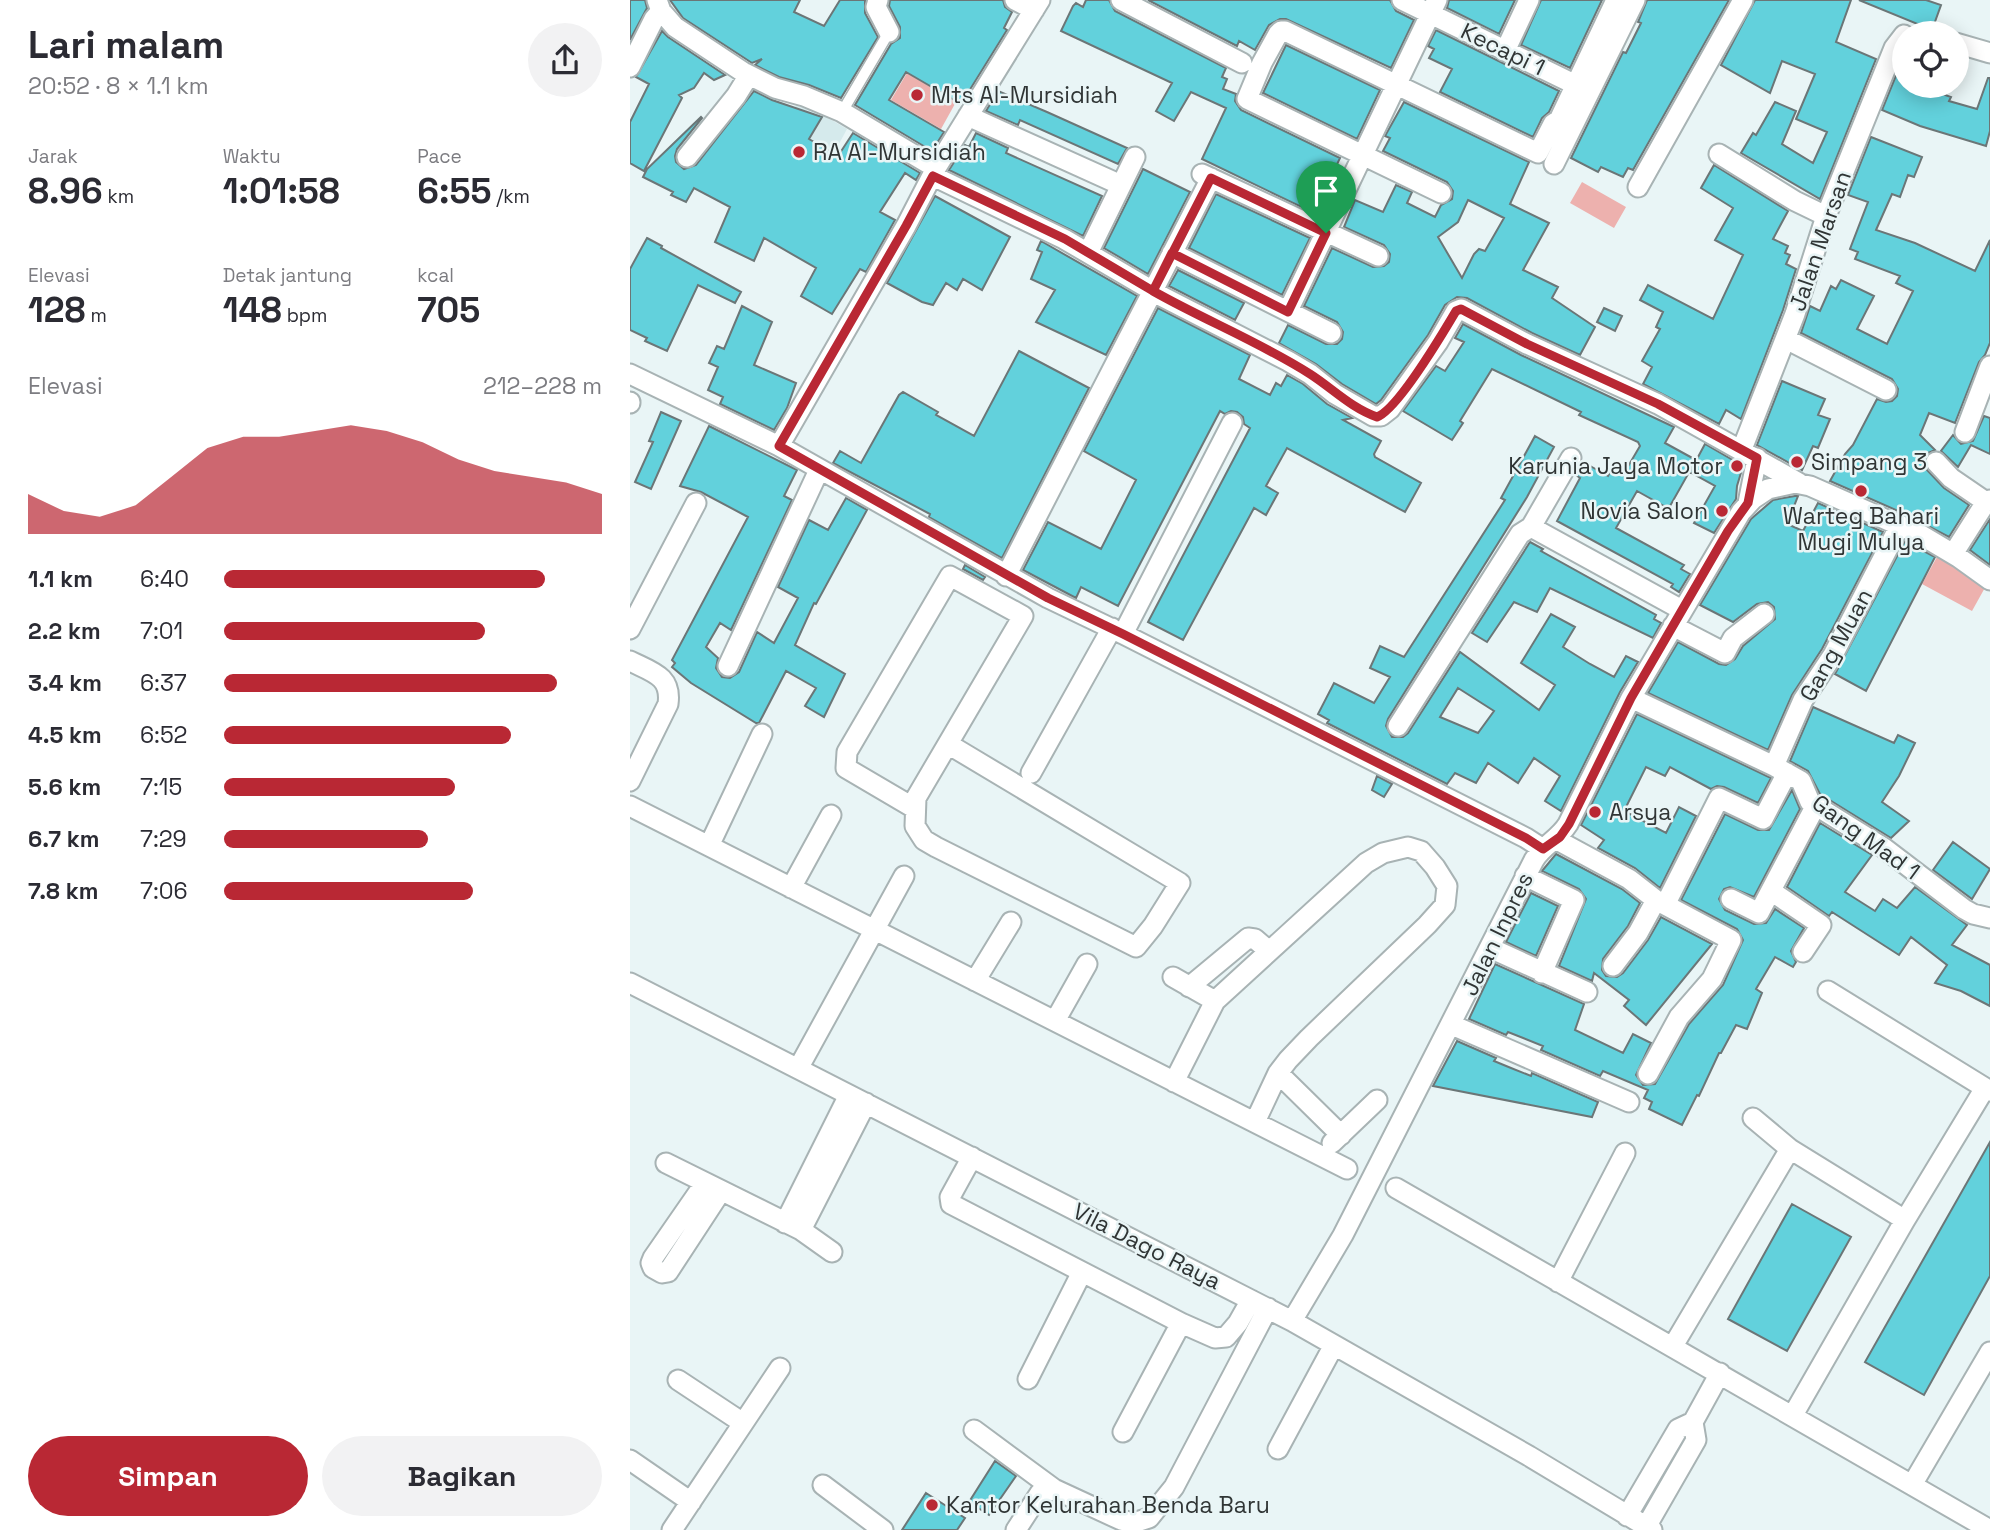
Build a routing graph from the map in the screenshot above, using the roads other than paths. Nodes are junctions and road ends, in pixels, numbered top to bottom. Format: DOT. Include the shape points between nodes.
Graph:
graph roads {
  1 [pos="878,0"];
  2 [pos="1015,0"];
  3 [pos="1121,0"];
  4 [pos="1402,0"];
  5 [pos="1529,0"];
  6 [pos="1616,0"];
  7 [pos="1635,0"];
  8 [pos="1743,0"];
  9 [pos="1037,5"];
  10 [pos="659,6"];
  11 [pos="1434,7"];
  12 [pos="889,32"];
  13 [pos="1969,47"];
  14 [pos="1505,51"];
  15 [pos="1892,53"];
  16 [pos="1990,53"];
  17 [pos="1241,63"];
  18 [pos="630,67"];
  19 [pos="749,75"];
  20 [pos="1396,85"];
  21 [pos="1576,85"];
  22 [pos="842,112"];
  23 [pos="968,116"];
  24 [pos="1363,155"];
  25 [pos="1719,155"];
  26 [pos="687,157"];
  27 [pos="1135,157"];
  28 [pos="1553,164"];
  29 [pos="934,172"];
  30 [pos="1112,181"];
  31 [pos="1638,187"];
  32 [pos="1441,193"];
  33 [pos="1826,216"];
  34 [pos="1326,233"];
  35 [pos="1088,253"];
  36 [pos="1172,253"];
  37 [pos="1378,256"];
  38 [pos="1153,291"];
  39 [pos="1288,312"];
  40 [pos="1331,333"];
  41 [pos="1786,339"];
  42 [pos="1990,366"];
  43 [pos="630,374"];
  44 [pos="1886,390"];
  45 [pos="1986,391"];
  46 [pos="1233,423"];
  47 [pos="1965,432"];
  48 [pos="779,446"];
  49 [pos="1749,454"];
  50 [pos="1571,458"];
  51 [pos="1936,462"];
  52 [pos="819,470"];
  53 [pos="1799,483"];
  54 [pos="1988,501"];
  55 [pos="696,503"];
  56 [pos="1748,503"];
  57 [pos="1900,524"];
  58 [pos="1531,527"];
  59 [pos="1953,554"];
  60 [pos="1001,573"];
  61 [pos="1990,580"];
  62 [pos="982,593"];
  63 [pos="1764,614"];
  64 [pos="1677,618"];
  65 [pos="630,629"];
  66 [pos="1118,631"];
  67 [pos="630,661"];
  68 [pos="728,666"];
  69 [pos="1631,698"];
  70 [pos="1398,726"];
  71 [pos="762,734"];
  72 [pos="948,744"];
  73 [pos="1781,769"];
  74 [pos="1031,773"];
  75 [pos="630,781"];
  76 [pos="1816,805"];
  77 [pos="630,806"];
  78 [pos="914,808"];
  79 [pos="831,815"];
  80 [pos="1550,844"];
  81 [pos="709,846"];
  82 [pos="904,876"];
  83 [pos="1525,876"];
  84 [pos="791,888"];
  85 [pos="1771,891"];
  86 [pos="1731,899"];
  87 [pos="1660,902"];
  88 [pos="1990,918"];
  89 [pos="1011,922"];
  90 [pos="875,931"];
  91 [pos="1269,951"];
  92 [pos="1499,952"];
  93 [pos="1803,952"];
  94 [pos="1087,964"];
  95 [pos="1613,966"];
  96 [pos="1542,973"];
  97 [pos="975,981"];
  98 [pos="630,982"];
  99 [pos="1828,991"];
  100 [pos="1587,992"];
  101 [pos="1215,1001"];
  102 [pos="1055,1021"];
  103 [pos="1452,1025"];
  104 [pos="799,1067"];
  105 [pos="1278,1073"];
  106 [pos="1648,1074"];
  107 [pos="1174,1082"];
  108 [pos="1987,1090"];
  109 [pos="858,1099"];
  110 [pos="1377,1100"];
  111 [pos="1629,1102"];
  112 [pos="1753,1118"];
  113 [pos="1255,1122"];
  114 [pos="1340,1135"];
  115 [pos="1790,1149"];
  116 [pos="1625,1153"];
  117 [pos="1319,1155"];
  118 [pos="972,1157"];
  119 [pos="666,1163"];
  120 [pos="1347,1169"];
  121 [pos="1396,1188"];
  122 [pos="1905,1220"];
  123 [pos="793,1227"];
  124 [pos="832,1252"];
  125 [pos="1082,1272"];
  126 [pos="1558,1282"];
  127 [pos="1259,1304"];
  128 [pos="1292,1321"];
  129 [pos="1181,1323"];
  130 [pos="1334,1345"];
  131 [pos="1673,1346"];
  132 [pos="1990,1352"];
  133 [pos="780,1368"];
  134 [pos="1720,1373"];
  135 [pos="1028,1379"];
  136 [pos="678,1380"];
  137 [pos="1793,1415"];
  138 [pos="1693,1422"];
  139 [pos="743,1423"];
  140 [pos="974,1430"];
  141 [pos="1123,1432"];
  142 [pos="1278,1449"];
  143 [pos="630,1460"];
  144 [pos="822,1485"];
  145 [pos="1912,1485"];
  146 [pos="1054,1489"];
  147 [pos="691,1502"];
  148 [pos="1627,1516"];
  149 [pos="1139,1527"];
  150 [pos="1649,1529"];
  151 [pos="672,1530"];
  152 [pos="883,1530"];
  153 [pos="1016,1530"];
  154 [pos="1990,1530"];
  1 -- 12 [label="street" via="876,7"];
  2 -- 9 [label="street"];
  3 -- 17 [label="street"];
  4 -- 11 [label="street, Kecapi 1"];
  5 -- 14 [label="street"];
  6 -- 21 [label="street"];
  7 -- 28 [label="street"];
  8 -- 31 [label="street"];
  9 -- 23 [label="street"];
  10 -- 18 [label="street"];
  10 -- 19 [label="street" via="675,26"];
  11 -- 14 [label="street, Kecapi 1"];
  11 -- 20 [label="street"];
  12 -- 22 [label="lane"];
  13 -- 16 [label="street"];
  14 -- 21 [label="street, Kecapi 1"];
  15 -- 33 [label="street, Jalan Marsan"];
  19 -- 22 [label="street"];
  19 -- 26 [label="street"];
  20 -- 21 [label="street" via="1538,153"];
  20 -- 24 [label="street"];
  20 -- 24 [label="street" via="1281,30 1262,63 1247,99"];
  22 -- 29 [label="street"];
  23 -- 29 [label="street"];
  23 -- 30 [label="street"];
  24 -- 32 [label="street"];
  24 -- 34 [label="street"];
  25 -- 33 [label="street"];
  27 -- 35 [label="street"];
  29 -- 35 [label="street"];
  29 -- 48 [label="street"];
  33 -- 41 [label="street, Jalan Marsan"];
  34 -- 36 [label="street" via="1206,176"];
  34 -- 37 [label="street"];
  34 -- 39 [label="street"];
  35 -- 38 [label="street"];
  36 -- 38 [label="street"];
  36 -- 39 [label="street"];
  38 -- 49 [label="street" via="1288,361 1377,417 1390,409 1461,309 1658,404"];
  38 -- 60 [label="street"];
  39 -- 40 [label="street"];
  41 -- 44 [label="street"];
  41 -- 49 [label="street, Jalan Marsan"];
  42 -- 45 [label="street"];
  43 -- 48 [label="street"];
  45 -- 47 [label="street"];
  46 -- 66 [label="street"];
  48 -- 52 [label="street"];
  49 -- 53 [label="street"];
  49 -- 56 [label="street, Jalan Marsan"];
  50 -- 58 [label="street"];
  51 -- 54 [label="street" via="1951,478"];
  52 -- 60 [label="street"];
  52 -- 68 [label="street"];
  53 -- 56 [label="street, Jalan Inpres" via="1768,489"];
  53 -- 57 [label="street"];
  54 -- 59 [label="street"];
  55 -- 65 [label="street"];
  56 -- 64 [label="street, Jalan Inpres"];
  57 -- 59 [label="street"];
  57 -- 73 [label="street, Gang Muan" via="1833,655 1803,700"];
  58 -- 64 [label="street"];
  58 -- 70 [label="street" via="1520,534"];
  59 -- 61 [label="street"];
  60 -- 62 [label="street"];
  60 -- 66 [label="street"];
  62 -- 72 [label="street" via="1023,616"];
  62 -- 78 [label="street" via="950,576 847,752 846,768"];
  63 -- 64 [label="street" via="1733,638 1725,653"];
  64 -- 69 [label="street, Jalan Inpres"];
  66 -- 74 [label="street"];
  66 -- 80 [label="street" via="1526,838"];
  67 -- 75 [label="street" via="663,678 670,691"];
  69 -- 73 [label="street, Gang Mad 1"];
  69 -- 80 [label="street, Jalan Inpres" via="1580,804"];
  71 -- 81 [label="street"];
  72 -- 78 [label="street"];
  72 -- 78 [label="street" via="1180,883 1136,947 924,840 915,826"];
  73 -- 76 [label="street, Gang Mad 1" via="1801,781"];
  73 -- 87 [label="street, Gang Muan" via="1763,819 1720,798"];
  76 -- 85 [label="street"];
  76 -- 88 [label="street, Gang Mad 1" via="1884,848 1964,909"];
  77 -- 81 [label="street"];
  79 -- 84 [label="street"];
  80 -- 83 [label="street, Jalan Inpres" via="1537,854"];
  80 -- 87 [label="street" via="1629,880"];
  81 -- 84 [label="street"];
  82 -- 90 [label="street"];
  83 -- 96 [label="street" via="1574,900"];
  83 -- 103 [label="street, Jalan Inpres"];
  84 -- 90 [label="street"];
  85 -- 86 [label="street" via="1759,913"];
  85 -- 93 [label="street" via="1821,925"];
  87 -- 95 [label="street"];
  87 -- 106 [label="street" via="1731,940 1712,979 1679,1017"];
  89 -- 97 [label="street"];
  90 -- 97 [label="street"];
  90 -- 104 [label="street"];
  91 -- 101 [label="street"];
  91 -- 101 [label="street" via="1248,938 1181,982"];
  91 -- 105 [label="street" via="1383,853 1408,848 1421,851 1447,886 1445,905 1427,925"];
  92 -- 96 [label="street"];
  94 -- 102 [label="street"];
  96 -- 100 [label="street"];
  97 -- 102 [label="street"];
  98 -- 104 [label="street, Vila Dago Raya"];
  99 -- 108 [label="street"];
  101 -- 107 [label="street"];
  102 -- 107 [label="street"];
  103 -- 111 [label="street"];
  103 -- 128 [label="street, Jalan Inpres" via="1343,1235"];
  104 -- 109 [label="street, Vila Dago Raya"];
  105 -- 113 [label="street"];
  105 -- 114 [label="street"];
  107 -- 113 [label="street"];
  108 -- 122 [label="street"];
  109 -- 118 [label="street, Vila Dago Raya"];
  109 -- 123 [label="street"];
  110 -- 114 [label="street"];
  112 -- 115 [label="street"];
  113 -- 117 [label="street"];
  114 -- 117 [label="street"];
  115 -- 122 [label="street"];
  115 -- 131 [label="street"];
  116 -- 126 [label="street"];
  117 -- 120 [label="street"];
  118 -- 125 [label="street" via="950,1197 951,1204"];
  118 -- 127 [label="street, Vila Dago Raya"];
  119 -- 123 [label="street"];
  121 -- 126 [label="street"];
  122 -- 137 [label="street"];
  123 -- 124 [label="street"];
  125 -- 129 [label="street"];
  125 -- 135 [label="street"];
  126 -- 131 [label="street"];
  127 -- 128 [label="street, Vila Dago Raya"];
  127 -- 129 [label="street" via="1226,1337 1215,1338"];
  127 -- 149 [label="street" via="1174,1487"];
  128 -- 130 [label="street, Vila Dago Raya"];
  129 -- 141 [label="street"];
  130 -- 142 [label="street"];
  130 -- 148 [label="street, Vila Dago Raya"];
  131 -- 134 [label="street"];
  132 -- 145 [label="street"];
  133 -- 139 [label="street"];
  134 -- 137 [label="street"];
  134 -- 138 [label="street"];
  136 -- 139 [label="street"];
  137 -- 145 [label="street"];
  138 -- 148 [label="street" via="1678,1429"];
  138 -- 150 [label="street" via="1696,1440"];
  139 -- 147 [label="street"];
  140 -- 146 [label="street"];
  143 -- 147 [label="street"];
  144 -- 152 [label="street"];
  145 -- 154 [label="street"];
  146 -- 149 [label="street"];
  146 -- 153 [label="street" via="1041,1493"];
  147 -- 151 [label="street"];
  148 -- 150 [label="street, Vila Dago Raya"];
}
